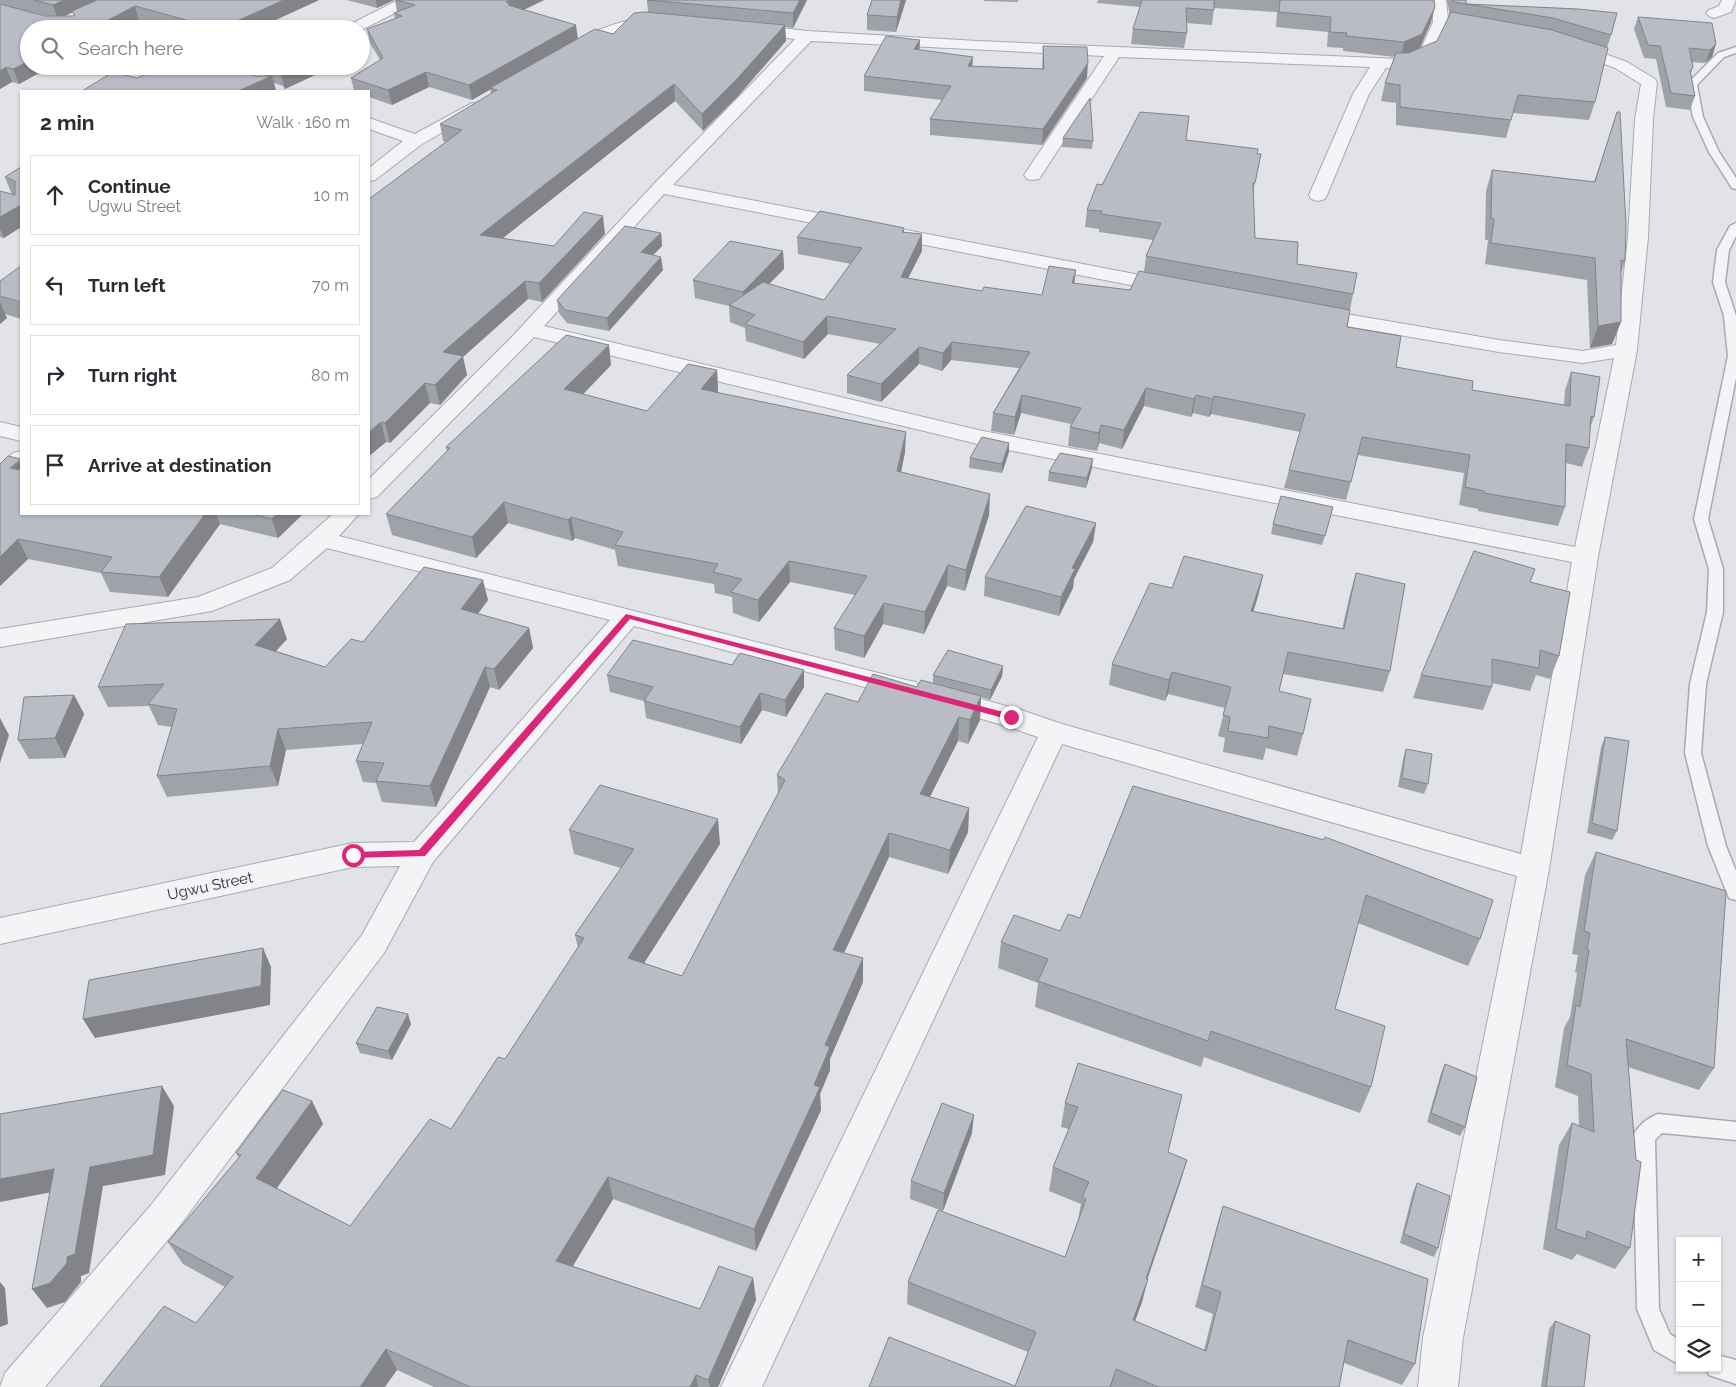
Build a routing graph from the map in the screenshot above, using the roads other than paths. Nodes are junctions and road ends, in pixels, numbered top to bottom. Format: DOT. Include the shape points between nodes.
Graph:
graph roads {
  1 [pos="410,0"];
  2 [pos="1729,0"];
  3 [pos="1440,11"];
  4 [pos="1714,13"];
  5 [pos="370,20"];
  6 [pos="666,22"];
  7 [pos="735,28"];
  8 [pos="1505,32"];
  9 [pos="808,36"];
  10 [pos="1549,41"];
  11 [pos="1736,50"];
  12 [pos="1114,53"];
  13 [pos="562,57"];
  14 [pos="1381,63"];
  15 [pos="230,75"];
  16 [pos="260,75"];
  17 [pos="248,81"];
  18 [pos="269,89"];
  19 [pos="485,101"];
  20 [pos="370,123"];
  21 [pos="416,140"];
  22 [pos="370,175"];
  23 [pos="1033,175"];
  24 [pos="1736,186"];
  25 [pos="660,188"];
  26 [pos="1318,195"];
  27 [pos="1736,226"];
  28 [pos="1194,291"];
  29 [pos="1291,310"];
  30 [pos="530,329"];
  31 [pos="1626,350"];
  32 [pos="0,429"];
  33 [pos="20,434"];
  34 [pos="20,459"];
  35 [pos="0,477"];
  36 [pos="370,491"];
  37 [pos="346,515"];
  38 [pos="322,539"];
  39 [pos="1585,557"];
  40 [pos="628,616"];
  41 [pos="0,638"];
  42 [pos="1054,732"];
  43 [pos="422,854"];
  44 [pos="1534,869"];
  45 [pos="1736,893"];
  46 [pos="0,931"];
  47 [pos="1736,1131"];
  48 [pos="1676,1351"];
  49 [pos="1721,1368"];
  50 [pos="1736,1372"];
  51 [pos="15,1385"];
  52 [pos="742,1387"];
  53 [pos="1438,1387"];
  1 -- 5 [label="street"];
  2 -- 4 [label="street" via="1726,9"];
  3 -- 8 [label="street"];
  3 -- 14 [label="street" via="1426,54 1403,64"];
  6 -- 13 [label="street" via="632,23 596,37"];
  7 -- 9 [label="street"];
  9 -- 12 [label="street"];
  9 -- 25 [label="street"];
  10 -- 31 [label="street" via="1582,48 1621,64 1649,82"];
  11 -- 24 [label="lane" via="1721,55 1692,84 1698,117 1714,152"];
  12 -- 14 [label="street"];
  12 -- 23 [label="street"];
  14 -- 26 [label="street" via="1362,94"];
  15 -- 17 [label="street"];
  16 -- 17 [label="street"];
  17 -- 18 [label="street"];
  19 -- 21 [label="street"];
  20 -- 21 [label="street"];
  21 -- 22 [label="street"];
  25 -- 28 [label="street"];
  25 -- 30 [label="street"];
  27 -- 45 [label="lane" via="1723,250 1719,282 1730,316 1734,356 1701,519 1716,569 1715,612 1698,684 1693,752 1717,846"];
  29 -- 31 [label="street" via="1583,357"];
  30 -- 36 [label="street"];
  30 -- 39 [label="street" via="978,437"];
  31 -- 39 [label="street"];
  32 -- 33 [label="street"];
  34 -- 35 [label="street"];
  37 -- 38 [label="street"];
  38 -- 40 [label="street"];
  38 -- 41 [label="street" via="281,574 203,605"];
  39 -- 44 [label="street"];
  40 -- 42 [label="street" via="1011,717"];
  40 -- 43 [label="street"];
  42 -- 44 [label="street"];
  42 -- 52 [label="street"];
  43 -- 46 [label="street, Ugwu Street" via="353,855"];
  43 -- 51 [label="street" via="373,944 164,1217"];
  44 -- 53 [label="street" via="1443,1338"];
  47 -- 48 [label="lane" via="1658,1122 1644,1136 1648,1309 1662,1342"];
  49 -- 50 [label="lane"];
}
